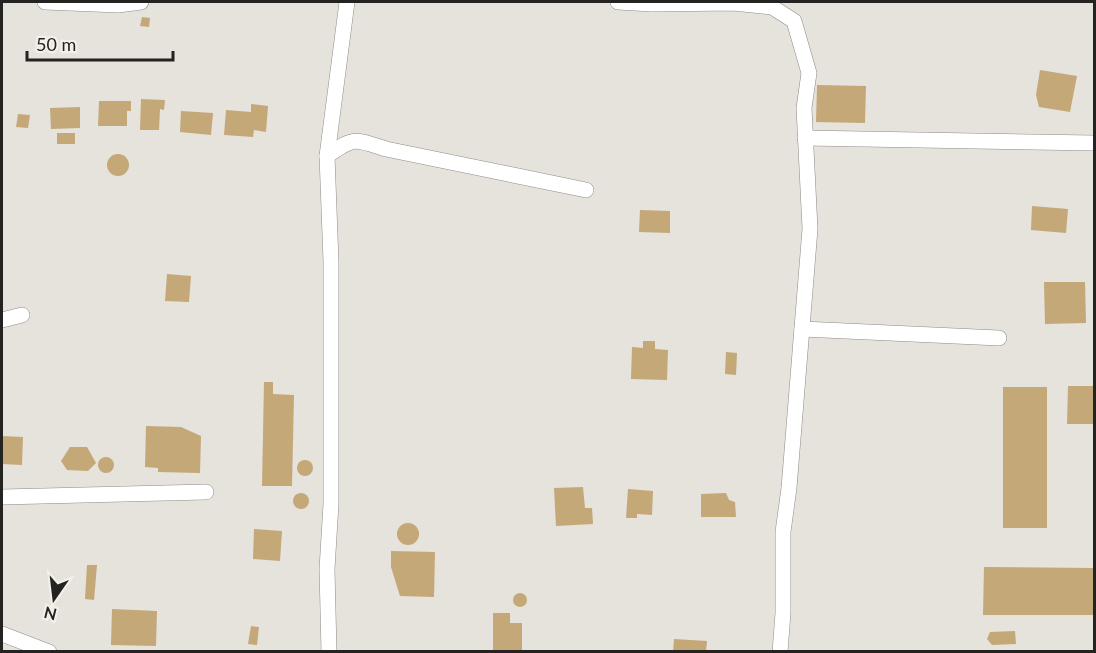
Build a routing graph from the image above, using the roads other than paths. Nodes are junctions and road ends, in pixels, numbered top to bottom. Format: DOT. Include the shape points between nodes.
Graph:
graph roads {
  1 [pos="45,2"];
  2 [pos="141,2"];
  3 [pos="347,2"];
  4 [pos="618,2"];
  5 [pos="805,138"];
  6 [pos="1095,144"];
  7 [pos="327,156"];
  8 [pos="586,190"];
  9 [pos="22,315"];
  10 [pos="2,320"];
  11 [pos="802,329"];
  12 [pos="999,338"];
  13 [pos="206,492"];
  14 [pos="2,497"];
  15 [pos="2,634"];
  16 [pos="49,651"];
  17 [pos="329,651"];
  18 [pos="780,651"];
  1 -- 2 [label="street"];
  3 -- 7 [label="street"];
  4 -- 5 [label="street" via="772,7 794,21 808,73"];
  5 -- 6 [label="street"];
  5 -- 11 [label="street" via="810,229"];
  7 -- 8 [label="street" via="356,140"];
  7 -- 17 [label="street" via="331,261"];
  9 -- 10 [label="street"];
  11 -- 12 [label="street"];
  11 -- 18 [label="street" via="783,532"];
  13 -- 14 [label="street"];
  15 -- 16 [label="street"];
}
